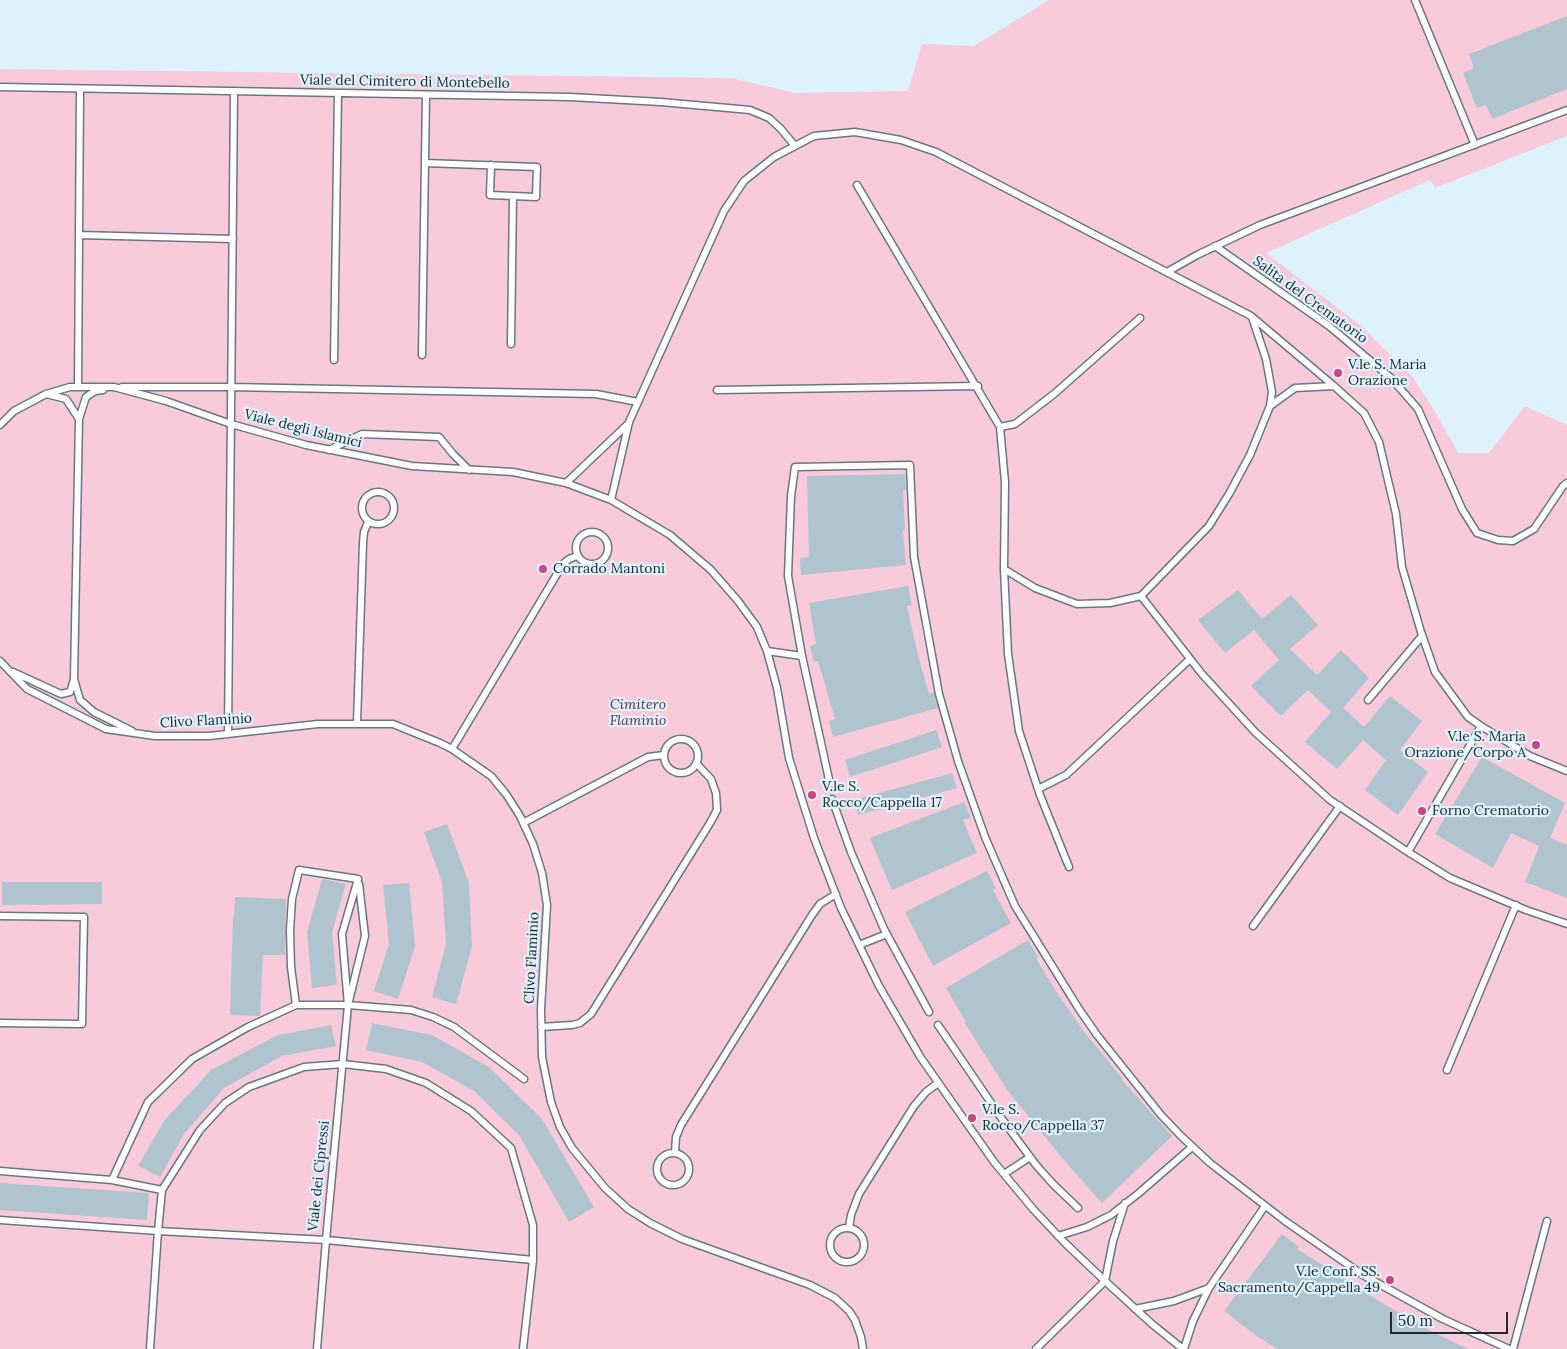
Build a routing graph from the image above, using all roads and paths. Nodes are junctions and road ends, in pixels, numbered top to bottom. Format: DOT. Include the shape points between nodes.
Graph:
graph roads {
  1 [pos="1414,0"];
  2 [pos="0,88"];
  3 [pos="80,89"];
  4 [pos="234,90"];
  5 [pos="338,93"];
  6 [pos="426,95"];
  7 [pos="1567,110"];
  8 [pos="1475,144"];
  9 [pos="795,146"];
  10 [pos="425,163"];
  11 [pos="491,165"];
  12 [pos="857,185"];
  13 [pos="513,196"];
  14 [pos="79,235"];
  15 [pos="232,239"];
  16 [pos="1215,246"];
  17 [pos="1167,272"];
  18 [pos="1251,316"];
  19 [pos="1140,318"];
  20 [pos="511,344"];
  21 [pos="422,354"];
  22 [pos="334,360"];
  23 [pos="978,386"];
  24 [pos="1334,386"];
  25 [pos="78,387"];
  26 [pos="114,387"];
  27 [pos="230,387"];
  28 [pos="717,390"];
  29 [pos="46,394"];
  30 [pos="638,402"];
  31 [pos="1270,406"];
  32 [pos="79,419"];
  33 [pos="630,422"];
  34 [pos="231,424"];
  35 [pos="0,425"];
  36 [pos="1000,427"];
  37 [pos="329,450"];
  38 [pos="469,470"];
  39 [pos="566,483"];
  40 [pos="1567,483"];
  41 [pos="611,500"];
  42 [pos="368,522"];
  43 [pos="577,556"];
  44 [pos="1004,569"];
  45 [pos="1141,596"];
  46 [pos="1422,636"];
  47 [pos="767,651"];
  48 [pos="802,656"];
  49 [pos="1190,659"];
  50 [pos="0,661"];
  51 [pos="9,671"];
  52 [pos="74,679"];
  53 [pos="1368,700"];
  54 [pos="357,723"];
  55 [pos="1481,726"];
  56 [pos="138,734"];
  57 [pos="228,734"];
  58 [pos="452,749"];
  59 [pos="664,755"];
  60 [pos="696,763"];
  61 [pos="1567,771"];
  62 [pos="830,784"];
  63 [pos="1038,789"];
  64 [pos="832,799"];
  65 [pos="1340,806"];
  66 [pos="523,823"];
  67 [pos="1408,852"];
  68 [pos="1068,867"];
  69 [pos="358,879"];
  70 [pos="836,894"];
  71 [pos="1516,905"];
  72 [pos="0,916"];
  73 [pos="1567,924"];
  74 [pos="1253,926"];
  75 [pos="886,934"];
  76 [pos="859,945"];
  77 [pos="296,1005"];
  78 [pos="348,1005"];
  79 [pos="930,1012"];
  80 [pos="0,1023"];
  81 [pos="938,1025"];
  82 [pos="541,1027"];
  83 [pos="343,1064"];
  84 [pos="1447,1070"];
  85 [pos="524,1079"];
  86 [pos="938,1083"];
  87 [pos="1192,1147"];
  88 [pos="675,1152"];
  89 [pos="1030,1157"];
  90 [pos="0,1171"];
  91 [pos="1004,1174"];
  92 [pos="112,1180"];
  93 [pos="162,1190"];
  94 [pos="1125,1204"];
  95 [pos="1265,1206"];
  96 [pos="1078,1208"];
  97 [pos="0,1220"];
  98 [pos="1547,1221"];
  99 [pos="849,1228"];
  100 [pos="158,1231"];
  101 [pos="1058,1236"];
  102 [pos="326,1240"];
  103 [pos="533,1260"];
  104 [pos="1105,1281"];
  105 [pos="1209,1288"];
  106 [pos="1135,1309"];
  107 [pos="150,1349"];
  108 [pos="318,1349"];
  109 [pos="523,1349"];
  110 [pos="863,1349"];
  111 [pos="1036,1349"];
  112 [pos="1184,1349"];
  113 [pos="1509,1349"];
  114 [pos="1513,1349"];
  1 -- 8 [label="lane"];
  2 -- 3 [label="lane, Viale del Cimitero di Montebello"];
  3 -- 4 [label="lane, Viale del Cimitero di Montebello"];
  3 -- 14 [label="lane"];
  4 -- 5 [label="lane, Viale del Cimitero di Montebello"];
  4 -- 15 [label="lane"];
  5 -- 6 [label="lane, Viale del Cimitero di Montebello"];
  5 -- 22 [label="lane"];
  6 -- 9 [label="lane, Viale del Cimitero di Montebello" via="570,97 750,110 769,118"];
  6 -- 10 [label="lane"];
  7 -- 8 [label="lane"];
  8 -- 16 [label="lane" via="1260,225"];
  9 -- 17 [label="lane" via="814,136 855,132 901,140 936,152"];
  9 -- 30 [label="lane" via="774,157 744,181 724,211"];
  10 -- 11 [label="lane"];
  10 -- 21 [label="lane"];
  11 -- 13 [label="lane" via="490,195"];
  11 -- 13 [label="lane" via="537,167 536,197"];
  12 -- 23 [label="lane"];
  13 -- 20 [label="lane"];
  14 -- 15 [label="lane"];
  14 -- 25 [label="lane"];
  15 -- 27 [label="lane"];
  16 -- 17 [label="lane"];
  16 -- 40 [label="lane, Salita del Crematorio" via="1329,326 1391,378 1418,409 1462,509 1478,532 1498,540 1513,541 1534,529"];
  17 -- 18 [label="lane"];
  18 -- 24 [label="lane"];
  18 -- 31 [label="lane" via="1266,359 1272,392"];
  19 -- 36 [label="lane" via="1054,394 1015,424"];
  23 -- 28 [label="lane"];
  23 -- 36 [label="lane"];
  24 -- 31 [label="lane" via="1295,388"];
  24 -- 46 [label="lane" via="1364,413 1380,442 1396,514 1402,568"];
  25 -- 26 [label="lane, Viale degli Islamici"];
  25 -- 29 [label="lane, Viale degli Islamici"];
  26 -- 27 [label="lane"];
  26 -- 32 [label="lane" via="86,397"];
  26 -- 34 [label="lane, Viale degli Islamici"];
  27 -- 30 [label="lane" via="596,394"];
  27 -- 34 [label="lane"];
  29 -- 32 [label="lane" via="66,398"];
  29 -- 35 [label="lane, Viale degli Islamici" via="14,411"];
  30 -- 33 [label="lane"];
  31 -- 45 [label="lane" via="1250,455 1208,526"];
  32 -- 52 [label="lane"];
  33 -- 39 [label="lane"];
  33 -- 41 [label="lane"];
  34 -- 37 [label="lane, Viale degli Islamici"];
  34 -- 57 [label="lane"];
  36 -- 44 [label="lane" via="1005,482"];
  37 -- 38 [label="lane, Viale degli Islamici" via="412,466"];
  37 -- 38 [label="lane" via="362,434 440,437"];
  38 -- 39 [label="lane, Viale degli Islamici" via="513,472"];
  39 -- 41 [label="lane, Viale degli Islamici"];
  41 -- 47 [label="lane, Viale degli Islamici" via="670,535 710,570 757,627"];
  42 -- 42 [label="lane" via="379,525 389,521 394,506 389,496 374,492 365,498 361,508"];
  42 -- 54 [label="lane" via="362,543"];
  43 -- 43 [label="lane" via="585,563 600,563 608,555 606,539 598,532 582,535 576,545"];
  43 -- 58 [label="lane" via="563,564"];
  44 -- 45 [label="lane" via="1035,588 1077,604 1110,603"];
  44 -- 63 [label="lane" via="1008,654 1018,721"];
  45 -- 49 [label="lane"];
  46 -- 53 [label="lane"];
  46 -- 55 [label="lane" via="1435,672 1468,716"];
  47 -- 48 [label="lane"];
  47 -- 70 [label="lane, Viale degli Islamici" via="789,758 814,838"];
  48 -- 62 [label="lane"];
  48 -- 87 [label="lane" via="788,576 795,467 910,465 914,557 939,694 985,837 1015,906 1079,1009 1161,1115"];
  49 -- 63 [label="lane" via="1066,775"];
  49 -- 65 [label="lane" via="1255,732"];
  50 -- 51 [label="lane, Clivo Flaminio"];
  51 -- 52 [label="lane" via="61,694 70,692"];
  51 -- 56 [label="lane, Clivo Flaminio" via="27,689 68,711 106,729"];
  52 -- 56 [label="lane" via="80,700 94,712"];
  54 -- 57 [label="lane, Clivo Flaminio"];
  54 -- 58 [label="lane, Clivo Flaminio" via="393,724"];
  55 -- 61 [label="lane" via="1530,756"];
  55 -- 67 [label="lane"];
  56 -- 57 [label="lane, Clivo Flaminio"];
  58 -- 66 [label="lane, Clivo Flaminio" via="491,776"];
  59 -- 60 [label="lane" via="668,766 677,772 688,771"];
  59 -- 60 [label="lane" via="672,742 688,741 695,748"];
  59 -- 66 [label="lane" via="648,756"];
  60 -- 82 [label="lane" via="712,780 716,793 717,810 710,823 591,1014 580,1023"];
  63 -- 68 [label="lane"];
  64 -- 75 [label="lane"];
  65 -- 67 [label="lane"];
  65 -- 74 [label="lane"];
  66 -- 82 [label="lane, Clivo Flaminio" via="534,844 547,905"];
  67 -- 71 [label="lane" via="1450,878"];
  69 -- 77 [label="lane" via="299,870 292,899 290,930"];
  69 -- 78 [label="lane" via="365,936"];
  69 -- 78 [label="lane" via="342,934"];
  70 -- 76 [label="lane, Viale degli Islamici"];
  70 -- 88 [label="lane" via="820,904 812,915 686,1117 676,1137"];
  71 -- 73 [label="lane"];
  71 -- 84 [label="lane"];
  72 -- 80 [label="lane" via="84,917 84,926 82,1024"];
  75 -- 76 [label="lane"];
  75 -- 79 [label="lane"];
  76 -- 86 [label="lane, Viale degli Islamici" via="879,986"];
  77 -- 78 [label="lane"];
  77 -- 92 [label="lane" via="248,1027 192,1059 148,1102"];
  78 -- 83 [label="lane, Viale dei Cipressi"];
  78 -- 85 [label="lane" via="411,1010 433,1017 454,1027"];
  81 -- 89 [label="lane"];
  82 -- 110 [label="lane, Clivo Flaminio" via="542,1057 560,1127 581,1160 605,1188 628,1209 666,1232 810,1285 835,1298 854,1320"];
  83 -- 93 [label="lane" via="304,1067 249,1087 225,1103 200,1130"];
  83 -- 102 [label="lane, Viale dei Cipressi"];
  83 -- 103 [label="lane" via="386,1069 426,1083 472,1111 511,1148 533,1225"];
  86 -- 91 [label="lane, Viale degli Islamici"];
  86 -- 99 [label="lane" via="914,1106 859,1194"];
  87 -- 94 [label="lane"];
  87 -- 95 [label="lane"];
  88 -- 88 [label="lane" via="660,1157 656,1167 662,1181 672,1185 682,1182 689,1173 685,1157"];
  89 -- 91 [label="lane"];
  89 -- 96 [label="lane"];
  90 -- 92 [label="lane"];
  91 -- 101 [label="lane, Viale degli Islamici"];
  92 -- 93 [label="lane"];
  93 -- 100 [label="lane"];
  94 -- 101 [label="lane" via="1104,1219"];
  94 -- 104 [label="lane"];
  95 -- 105 [label="lane"];
  95 -- 113 [label="lane" via="1384,1288 1443,1320"];
  97 -- 100 [label="lane"];
  98 -- 114 [label="lane"];
  99 -- 99 [label="lane" via="834,1233 830,1243 836,1257 846,1261 856,1258 863,1249 859,1233"];
  100 -- 102 [label="lane"];
  100 -- 107 [label="lane"];
  101 -- 104 [label="lane, Viale degli Islamici"];
  102 -- 103 [label="lane"];
  102 -- 108 [label="lane, Viale dei Cipressi"];
  103 -- 109 [label="lane"];
  104 -- 106 [label="lane, Viale degli Islamici"];
  104 -- 111 [label="lane"];
  105 -- 106 [label="lane" via="1169,1303"];
  105 -- 112 [label="lane"];
  106 -- 112 [label="lane, Viale degli Islamici"];
}
